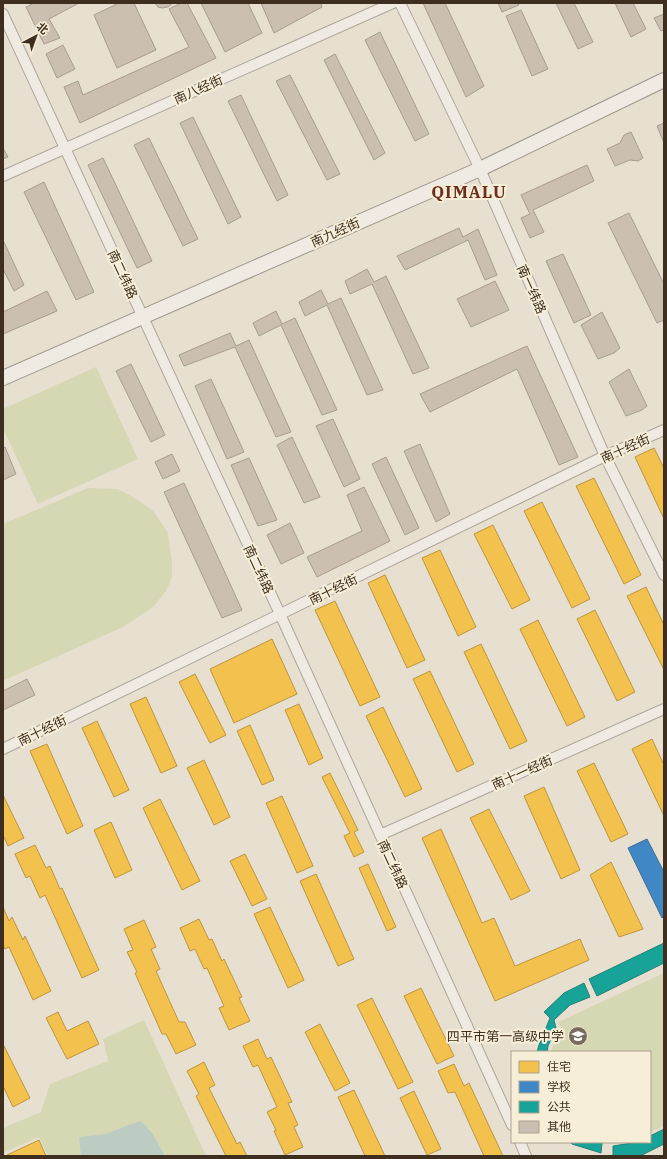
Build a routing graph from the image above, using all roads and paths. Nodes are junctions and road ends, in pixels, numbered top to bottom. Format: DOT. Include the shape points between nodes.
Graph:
graph roads {
  1 [pos="392,3"];
  2 [pos="400,3"];
  3 [pos="3,14"];
  4 [pos="664,80"];
  5 [pos="65,148"];
  6 [pos="480,169"];
  7 [pos="3,176"];
  8 [pos="143,317"];
  9 [pos="3,378"];
  10 [pos="664,430"];
  11 [pos="605,456"];
  12 [pos="664,575"];
  13 [pos="280,614"];
  14 [pos="664,709"];
  15 [pos="3,749"];
  16 [pos="380,835"];
  17 [pos="511,1123"];
  18 [pos="520,1143"];
  19 [pos="526,1156"];
  1 -- 5 [label="street, 南八经街"];
  2 -- 6 [label="street, 南一纬路"];
  3 -- 5 [label="street, 南二纬路"];
  4 -- 6 [label="main road, 南九经街"];
  5 -- 7 [label="street, 南八经街"];
  5 -- 8 [label="street, 南二纬路"];
  6 -- 8 [label="main road, 南九经街"];
  6 -- 11 [label="street, 南一纬路"];
  8 -- 9 [label="main road, 南九经街"];
  8 -- 13 [label="street, 南二纬路"];
  10 -- 11 [label="street, 南十经街"];
  11 -- 12 [label="street, 南一纬路"];
  11 -- 13 [label="street, 南十经街"];
  13 -- 15 [label="street, 南十经街"];
  13 -- 16 [label="street, 南二纬路"];
  14 -- 16 [label="street, 南十一经街"];
  16 -- 17 [label="street, 南二纬路"];
  18 -- 19 [label="street"];
}
